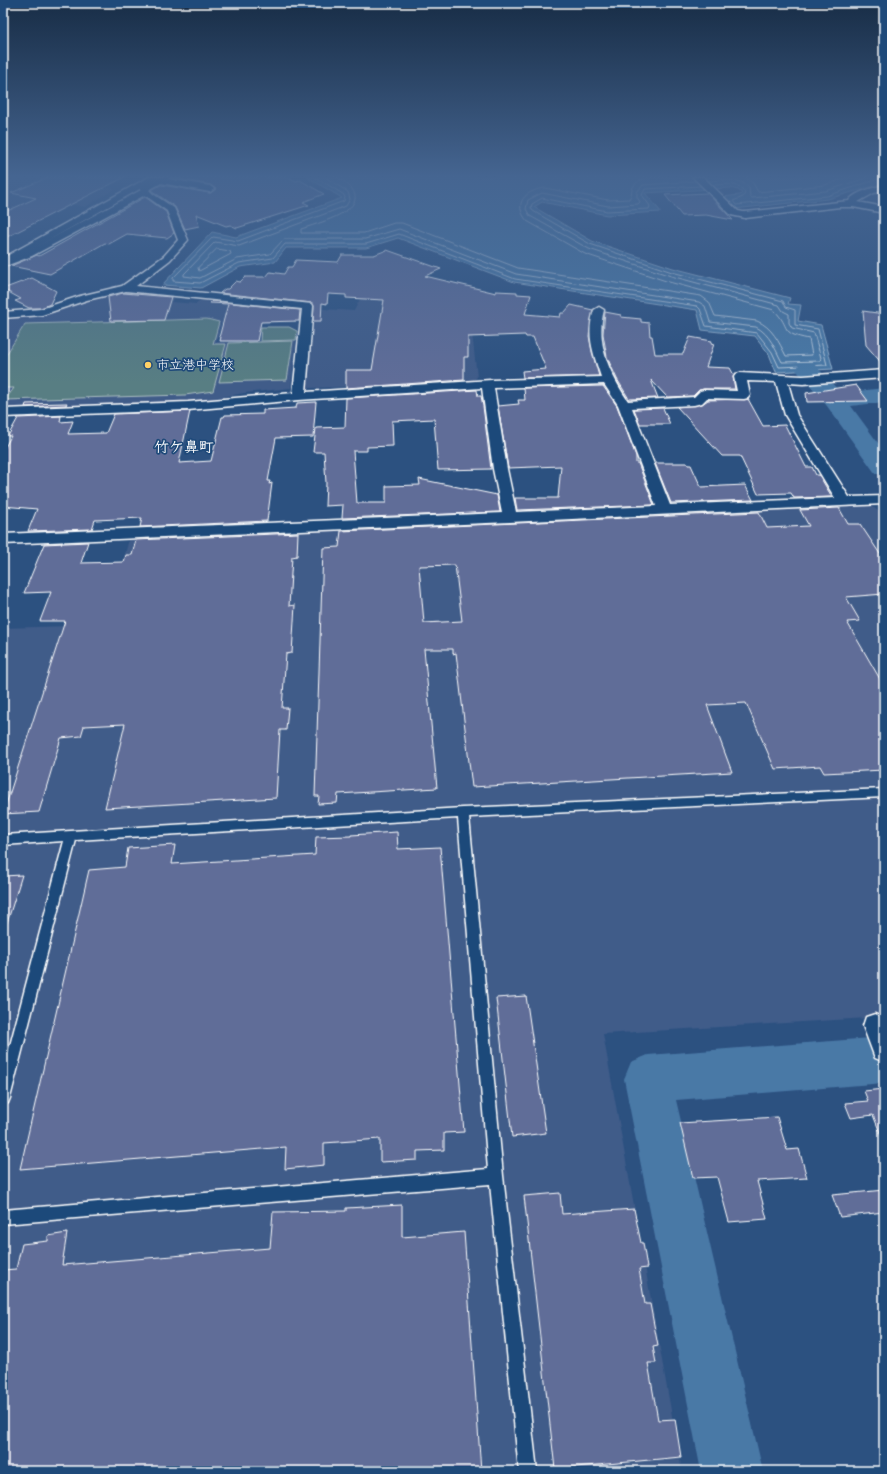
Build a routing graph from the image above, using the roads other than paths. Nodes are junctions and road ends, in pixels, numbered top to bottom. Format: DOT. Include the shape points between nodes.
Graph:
graph roads {
  1 [pos="25,246"];
  2 [pos="32,246"];
  3 [pos="44,246"];
  4 [pos="178,246"];
  5 [pos="3,262"];
  6 [pos="126,288"];
  7 [pos="599,310"];
  8 [pos="3,315"];
  9 [pos="884,374"];
  10 [pos="780,378"];
  11 [pos="608,380"];
  12 [pos="487,385"];
  13 [pos="299,396"];
  14 [pos="624,405"];
  15 [pos="3,413"];
  16 [pos="884,500"];
  17 [pos="844,502"];
  18 [pos="665,510"];
  19 [pos="510,518"];
  20 [pos="3,539"];
  21 [pos="884,793"];
  22 [pos="463,813"];
  23 [pos="71,836"];
  24 [pos="3,840"];
  25 [pos="875,1026"];
  26 [pos="884,1049"];
  27 [pos="3,1098"];
  28 [pos="496,1176"];
  29 [pos="3,1217"];
  30 [pos="528,1471"];
  1 -- 5 [label="street"];
  2 -- 5 [label="main road"];
  3 -- 5 [label="street" via="29,254"];
  4 -- 6 [label="street" via="167,258"];
  6 -- 8 [label="street" via="42,312"];
  6 -- 13 [label="street" via="308,306"];
  7 -- 11 [label="street" via="595,323 596,340"];
  9 -- 10 [label="street" via="803,380"];
  10 -- 14 [label="street" via="740,377 744,395 704,394 694,401"];
  10 -- 17 [label="street" via="790,416"];
  11 -- 12 [label="street"];
  11 -- 14 [label="street"];
  12 -- 13 [label="street"];
  12 -- 19 [label="street"];
  13 -- 15 [label="street" via="188,406"];
  14 -- 18 [label="street"];
  16 -- 17 [label="street"];
  17 -- 18 [label="street"];
  18 -- 19 [label="street"];
  19 -- 20 [label="street"];
  21 -- 22 [label="lane"];
  22 -- 23 [label="lane"];
  22 -- 28 [label="lane"];
  23 -- 24 [label="lane"];
  23 -- 27 [label="lane"];
  25 -- 26 [label="street"];
  28 -- 29 [label="lane"];
  28 -- 30 [label="lane"];
}
